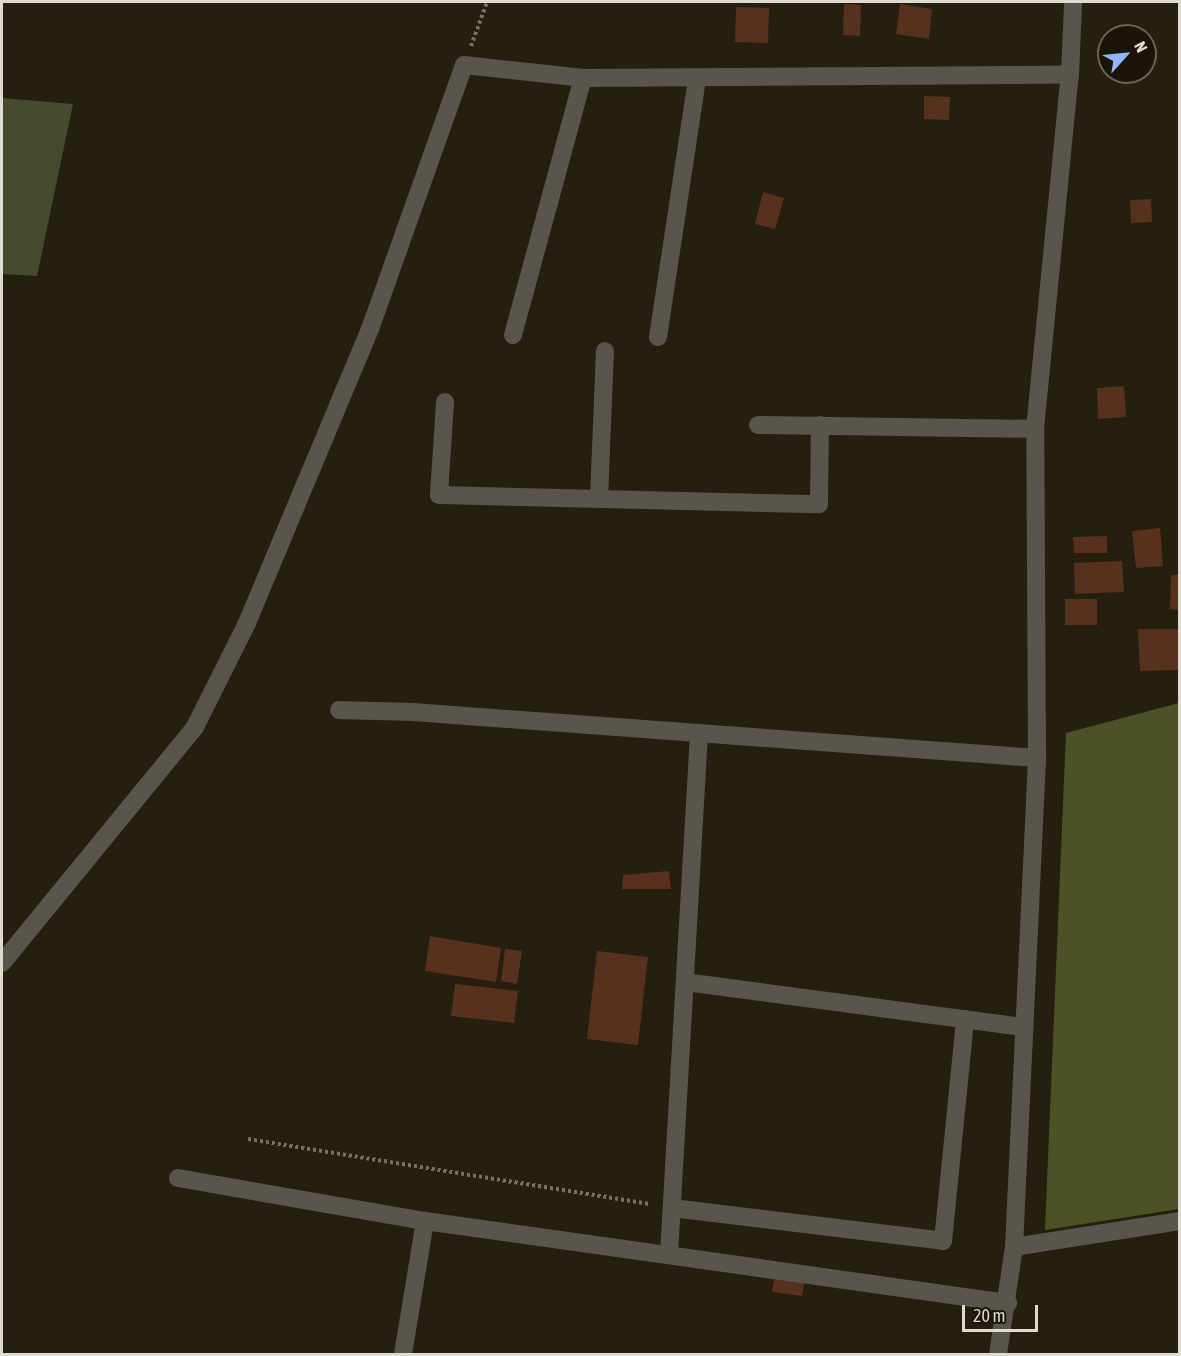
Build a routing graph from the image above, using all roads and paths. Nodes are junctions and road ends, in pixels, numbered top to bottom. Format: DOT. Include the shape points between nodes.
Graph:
graph roads {
  1 [pos="487,2"];
  2 [pos="1073,2"];
  3 [pos="464,65"];
  4 [pos="1070,75"];
  5 [pos="583,78"];
  6 [pos="697,79"];
  7 [pos="513,335"];
  8 [pos="658,338"];
  9 [pos="605,351"];
  10 [pos="445,402"];
  11 [pos="758,425"];
  12 [pos="820,425"];
  13 [pos="1035,429"];
  14 [pos="599,499"];
  15 [pos="339,710"];
  16 [pos="699,733"];
  17 [pos="1037,758"];
  18 [pos="2,963"];
  19 [pos="685,982"];
  20 [pos="965,1018"];
  21 [pos="1023,1027"];
  22 [pos="248,1139"];
  23 [pos="178,1178"];
  24 [pos="672,1208"];
  25 [pos="425,1221"];
  26 [pos="1179,1221"];
  27 [pos="1014,1247"];
  28 [pos="669,1254"];
  29 [pos="1008,1303"];
  30 [pos="403,1354"];
  31 [pos="998,1354"];
  1 -- 3 [label="path"];
  2 -- 4 [label="street"];
  3 -- 5 [label="street"];
  3 -- 18 [label="street" via="370,329 247,623 195,727"];
  4 -- 6 [label="street"];
  4 -- 13 [label="street"];
  5 -- 6 [label="street"];
  5 -- 7 [label="street"];
  6 -- 8 [label="street"];
  9 -- 14 [label="street"];
  10 -- 14 [label="street" via="439,495"];
  11 -- 12 [label="street"];
  12 -- 13 [label="street"];
  12 -- 14 [label="street" via="819,504"];
  13 -- 17 [label="street"];
  15 -- 16 [label="street"];
  16 -- 17 [label="street"];
  16 -- 19 [label="street"];
  17 -- 21 [label="street"];
  19 -- 20 [label="street"];
  19 -- 24 [label="street"];
  20 -- 21 [label="street"];
  20 -- 24 [label="street" via="944,1241"];
  21 -- 27 [label="street"];
  22 -- 24 [label="path"];
  23 -- 25 [label="street"];
  24 -- 28 [label="street"];
  25 -- 28 [label="street"];
  25 -- 30 [label="street"];
  26 -- 27 [label="street"];
  27 -- 29 [label="street"];
  28 -- 29 [label="street"];
  29 -- 31 [label="street"];
}
